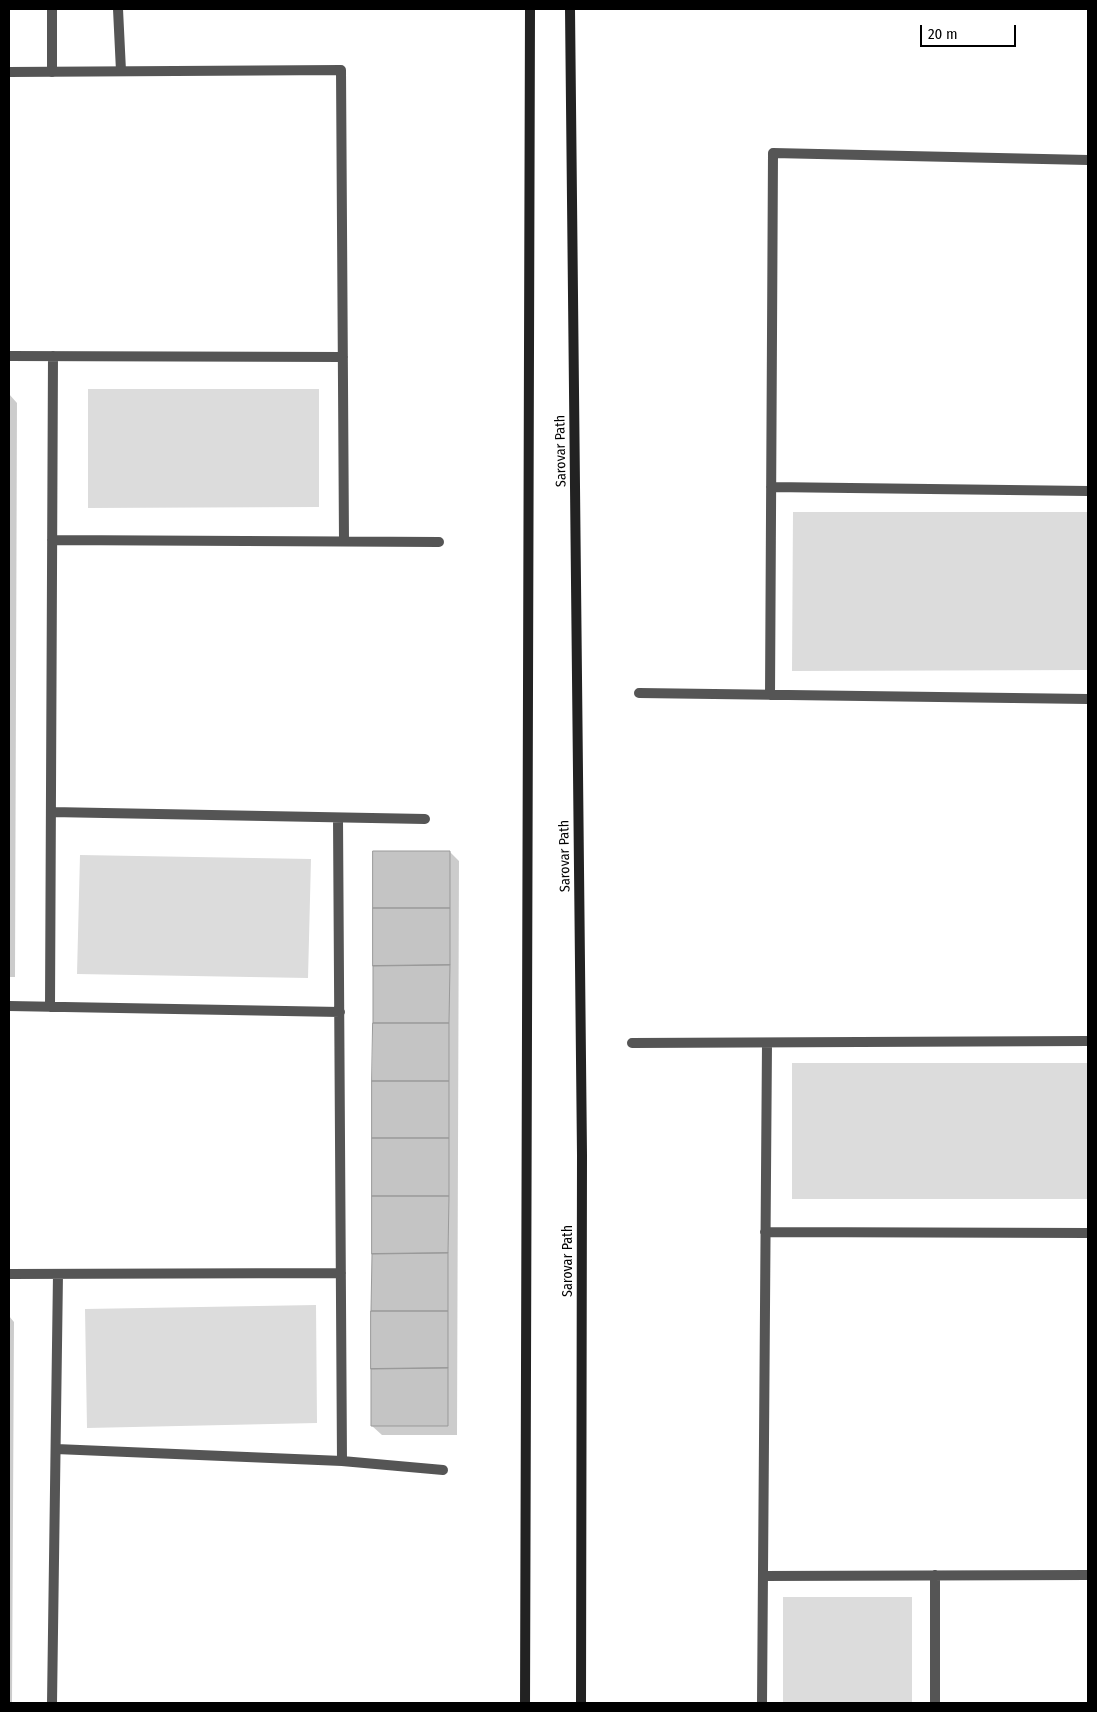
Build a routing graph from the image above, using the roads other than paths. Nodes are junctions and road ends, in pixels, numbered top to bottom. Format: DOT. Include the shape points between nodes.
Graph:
graph roads {
  1 [pos="52,9"];
  2 [pos="118,9"];
  3 [pos="530,9"];
  4 [pos="570,9"];
  5 [pos="121,71"];
  6 [pos="9,72"];
  7 [pos="52,72"];
  8 [pos="1088,160"];
  9 [pos="9,356"];
  10 [pos="53,356"];
  11 [pos="343,357"];
  12 [pos="771,487"];
  13 [pos="1088,490"];
  14 [pos="52,540"];
  15 [pos="344,541"];
  16 [pos="439,542"];
  17 [pos="639,693"];
  18 [pos="770,695"];
  19 [pos="1088,699"];
  20 [pos="51,812"];
  21 [pos="338,818"];
  22 [pos="425,819"];
  23 [pos="9,1006"];
  24 [pos="50,1007"];
  25 [pos="340,1012"];
  26 [pos="1088,1041"];
  27 [pos="767,1043"];
  28 [pos="632,1044"];
  29 [pos="765,1232"];
  30 [pos="1088,1233"];
  31 [pos="341,1273"];
  32 [pos="9,1274"];
  33 [pos="58,1274"];
  34 [pos="56,1449"];
  35 [pos="342,1461"];
  36 [pos="443,1470"];
  37 [pos="935,1575"];
  38 [pos="1088,1575"];
  39 [pos="763,1576"];
  40 [pos="52,1703"];
  41 [pos="525,1703"];
  42 [pos="581,1703"];
  43 [pos="762,1703"];
  44 [pos="935,1703"];
  1 -- 7 [label="street"];
  2 -- 5 [label="street"];
  3 -- 41 [label="main road"];
  4 -- 42 [label="main road, Sarovar Path" via="582,1155"];
  5 -- 7 [label="street"];
  5 -- 11 [label="street" via="341,70"];
  6 -- 7 [label="street"];
  8 -- 12 [label="street" via="773,152"];
  9 -- 10 [label="street"];
  10 -- 11 [label="street"];
  10 -- 14 [label="street"];
  11 -- 15 [label="street"];
  12 -- 13 [label="street"];
  12 -- 18 [label="street"];
  14 -- 15 [label="street"];
  14 -- 20 [label="street"];
  15 -- 16 [label="street"];
  17 -- 18 [label="street"];
  18 -- 19 [label="street"];
  20 -- 21 [label="street"];
  20 -- 24 [label="street"];
  21 -- 22 [label="street"];
  21 -- 25 [label="street"];
  23 -- 24 [label="street"];
  24 -- 25 [label="street"];
  25 -- 31 [label="street"];
  26 -- 27 [label="street"];
  27 -- 28 [label="street"];
  27 -- 29 [label="street"];
  29 -- 30 [label="street"];
  29 -- 39 [label="street"];
  31 -- 33 [label="street"];
  31 -- 35 [label="street"];
  32 -- 33 [label="street"];
  33 -- 34 [label="street"];
  34 -- 35 [label="street"];
  34 -- 40 [label="street"];
  35 -- 36 [label="street"];
  37 -- 38 [label="street"];
  37 -- 39 [label="street"];
  37 -- 44 [label="street"];
  39 -- 43 [label="street"];
}
